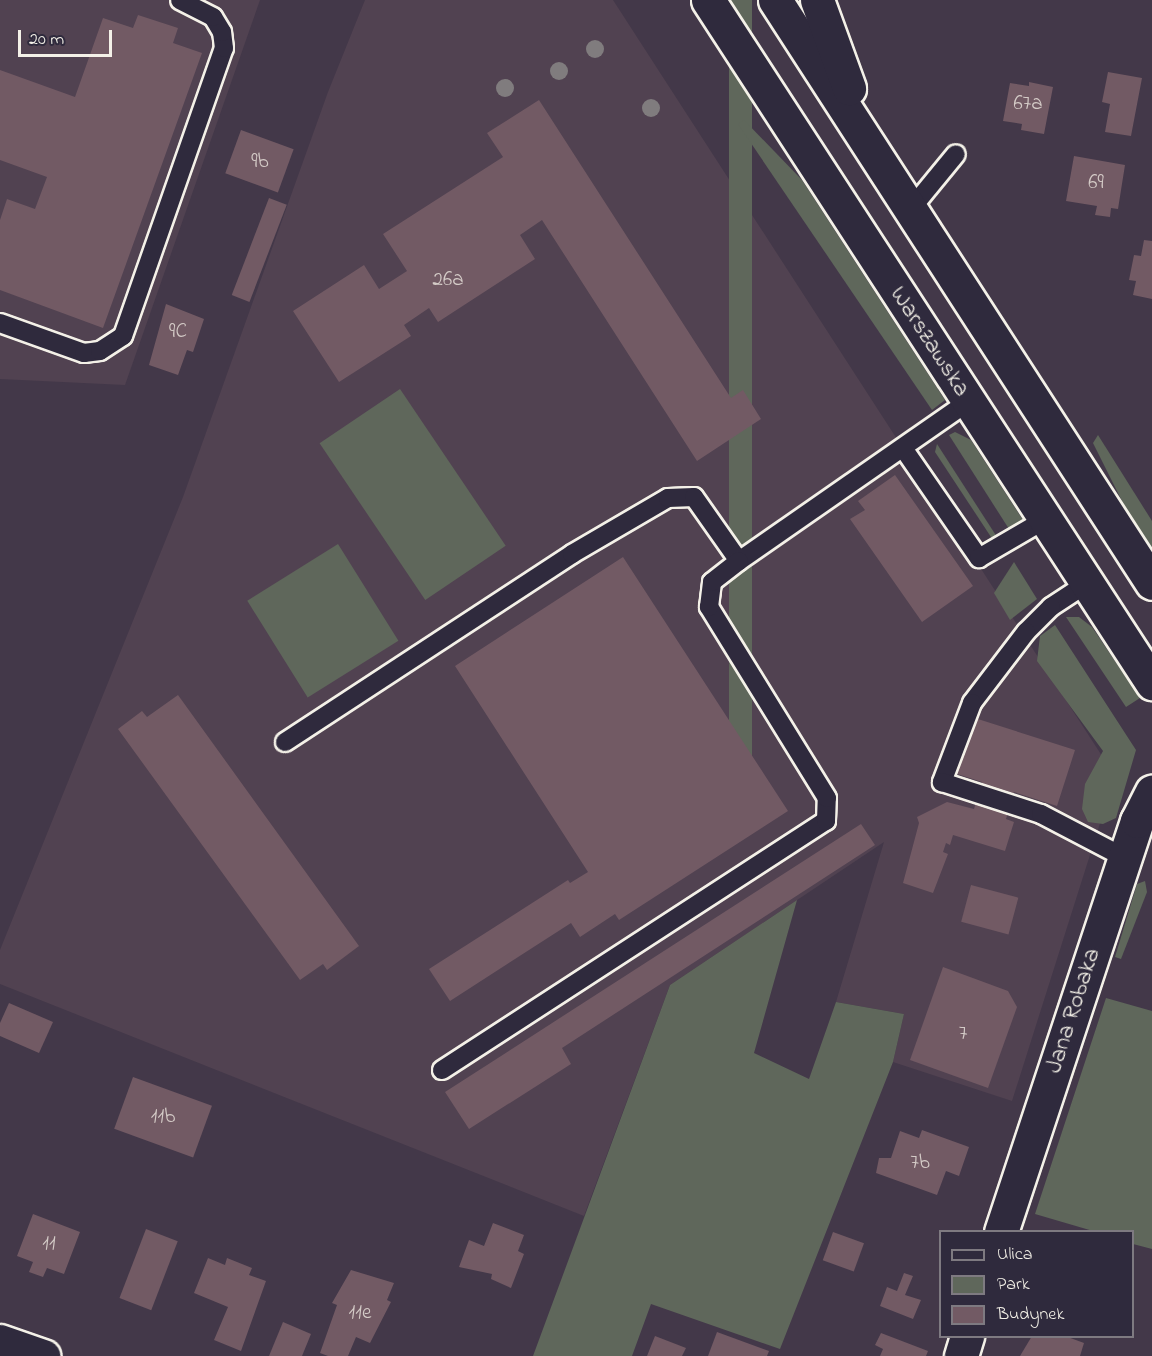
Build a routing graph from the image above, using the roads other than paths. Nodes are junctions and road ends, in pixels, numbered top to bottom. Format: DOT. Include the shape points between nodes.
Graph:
graph roads {
  1 [pos="180,0"];
  2 [pos="708,0"];
  3 [pos="775,0"];
  4 [pos="817,0"];
  5 [pos="956,154"];
  6 [pos="878,159"];
  7 [pos="910,210"];
  8 [pos="0,322"];
  9 [pos="968,402"];
  10 [pos="903,448"];
  11 [pos="1044,520"];
  12 [pos="739,561"];
  13 [pos="1152,583"];
  14 [pos="1086,584"];
  15 [pos="1152,683"];
  16 [pos="285,742"];
  17 [pos="1152,792"];
  18 [pos="1125,858"];
  19 [pos="442,1070"];
  20 [pos="1002,1230"];
  21 [pos="966,1338"];
  22 [pos="0,1341"];
  23 [pos="43,1356"];
  24 [pos="960,1356"];
  1 -- 8 [label="lane" via="213,17 222,32 224,48 123,336 100,351 84,352"];
  2 -- 9 [label="main road, Warszawska"];
  3 -- 6 [label="main road"];
  4 -- 6 [label="main road"];
  5 -- 7 [label="lane"];
  6 -- 7 [label="main road"];
  7 -- 13 [label="main road"];
  9 -- 10 [label="lane"];
  9 -- 11 [label="main road, Warszawska"];
  10 -- 11 [label="lane" via="979,558"];
  10 -- 12 [label="lane"];
  11 -- 14 [label="main road, Warszawska"];
  12 -- 16 [label="lane" via="693,497 668,498 572,554"];
  12 -- 19 [label="lane" via="712,582 709,607 827,798 826,821"];
  14 -- 15 [label="main road, Warszawska"];
  14 -- 18 [label="lane" via="1052,607 1026,632 972,703 942,782 1041,814"];
  17 -- 18 [label="main road, Jana Robaka"];
  18 -- 20 [label="main road, Jana Robaka"];
  21 -- 24 [label="main road"];
  22 -- 23 [label="main road"];
}
